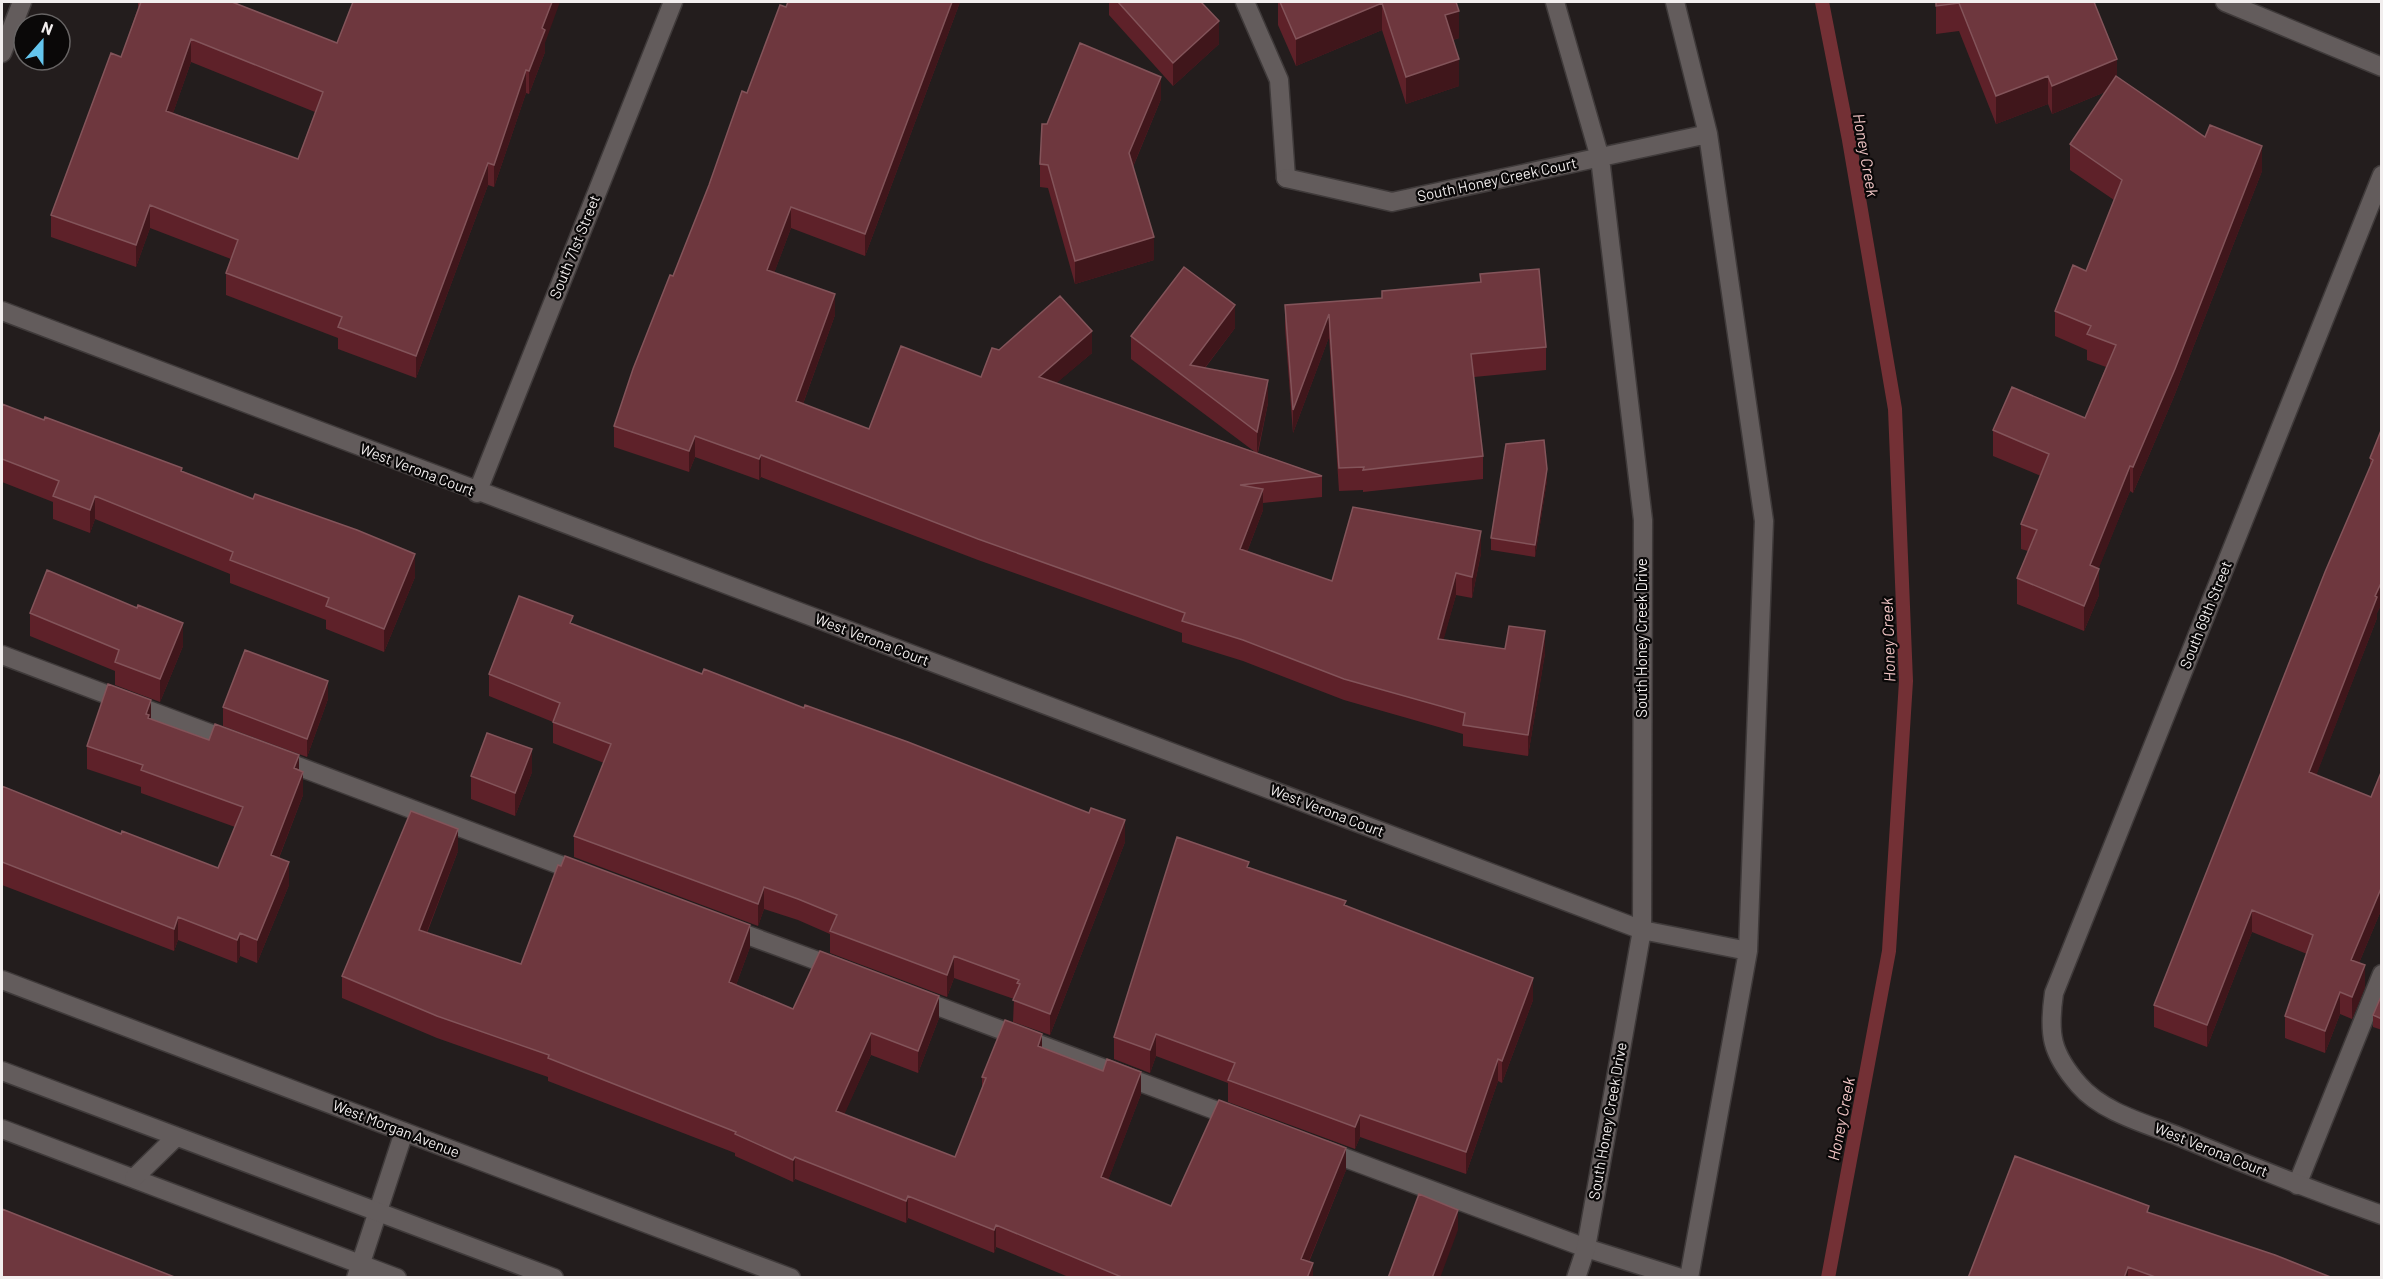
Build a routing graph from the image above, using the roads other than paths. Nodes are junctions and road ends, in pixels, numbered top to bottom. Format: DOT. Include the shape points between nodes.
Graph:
graph roads {
  1 [pos="22,2"];
  2 [pos="673,2"];
  3 [pos="1245,2"];
  4 [pos="1555,2"];
  5 [pos="1675,2"];
  6 [pos="2225,2"];
  7 [pos="2,53"];
  8 [pos="2382,67"];
  9 [pos="1708,134"];
  10 [pos="1600,158"];
  11 [pos="2382,175"];
  12 [pos="2,311"];
  13 [pos="477,493"];
  14 [pos="2,656"];
  15 [pos="600,880"];
  16 [pos="712,922"];
  17 [pos="1642,930"];
  18 [pos="1748,951"];
  19 [pos="2382,974"];
  20 [pos="858,976"];
  21 [pos="2,980"];
  22 [pos="903,993"];
  23 [pos="2058,1057"];
  24 [pos="2,1071"];
  25 [pos="1251,1123"];
  26 [pos="2,1129"];
  27 [pos="404,1132"];
  28 [pos="176,1137"];
  29 [pos="1307,1144"];
  30 [pos="134,1178"];
  31 [pos="2297,1185"];
  32 [pos="378,1213"];
  33 [pos="2382,1215"];
  34 [pos="1586,1248"];
  35 [pos="359,1271"];
  36 [pos="397,1278"];
  37 [pos="554,1278"];
  38 [pos="791,1278"];
  39 [pos="1576,1278"];
  40 [pos="1681,1278"];
  41 [pos="1689,1278"];
  1 -- 7 [label="street"];
  2 -- 13 [label="street, South 71st Street"];
  3 -- 10 [label="street, South Honey Creek Court" via="1279,80 1286,178 1392,202"];
  4 -- 10 [label="street, South Honey Creek Drive"];
  5 -- 9 [label="street"];
  6 -- 8 [label="street"];
  9 -- 10 [label="street, South Honey Creek Court"];
  9 -- 18 [label="street" via="1764,521"];
  10 -- 17 [label="street, South Honey Creek Drive" via="1643,520"];
  11 -- 23 [label="street, South 69th Street" via="2054,993 2049,1026"];
  12 -- 13 [label="street, West Verona Court"];
  13 -- 17 [label="street, West Verona Court"];
  14 -- 15 [label="street"];
  16 -- 20 [label="street"];
  17 -- 18 [label="street, West Verona Court"];
  17 -- 34 [label="street, South Honey Creek Drive"];
  18 -- 41 [label="street"];
  19 -- 31 [label="street"];
  21 -- 27 [label="street, West Morgan Avenue"];
  22 -- 25 [label="street"];
  23 -- 31 [label="street, West Verona Court" via="2080,1088 2114,1110"];
  24 -- 28 [label="street"];
  26 -- 30 [label="street"];
  27 -- 32 [label="street"];
  27 -- 38 [label="street, West Morgan Avenue"];
  28 -- 30 [label="street"];
  28 -- 32 [label="street"];
  29 -- 34 [label="street"];
  30 -- 35 [label="street"];
  31 -- 33 [label="street, West Verona Court"];
  32 -- 35 [label="street"];
  32 -- 37 [label="street"];
  34 -- 39 [label="street, South Honey Creek Drive"];
  34 -- 40 [label="street"];
  35 -- 36 [label="street"];
}
